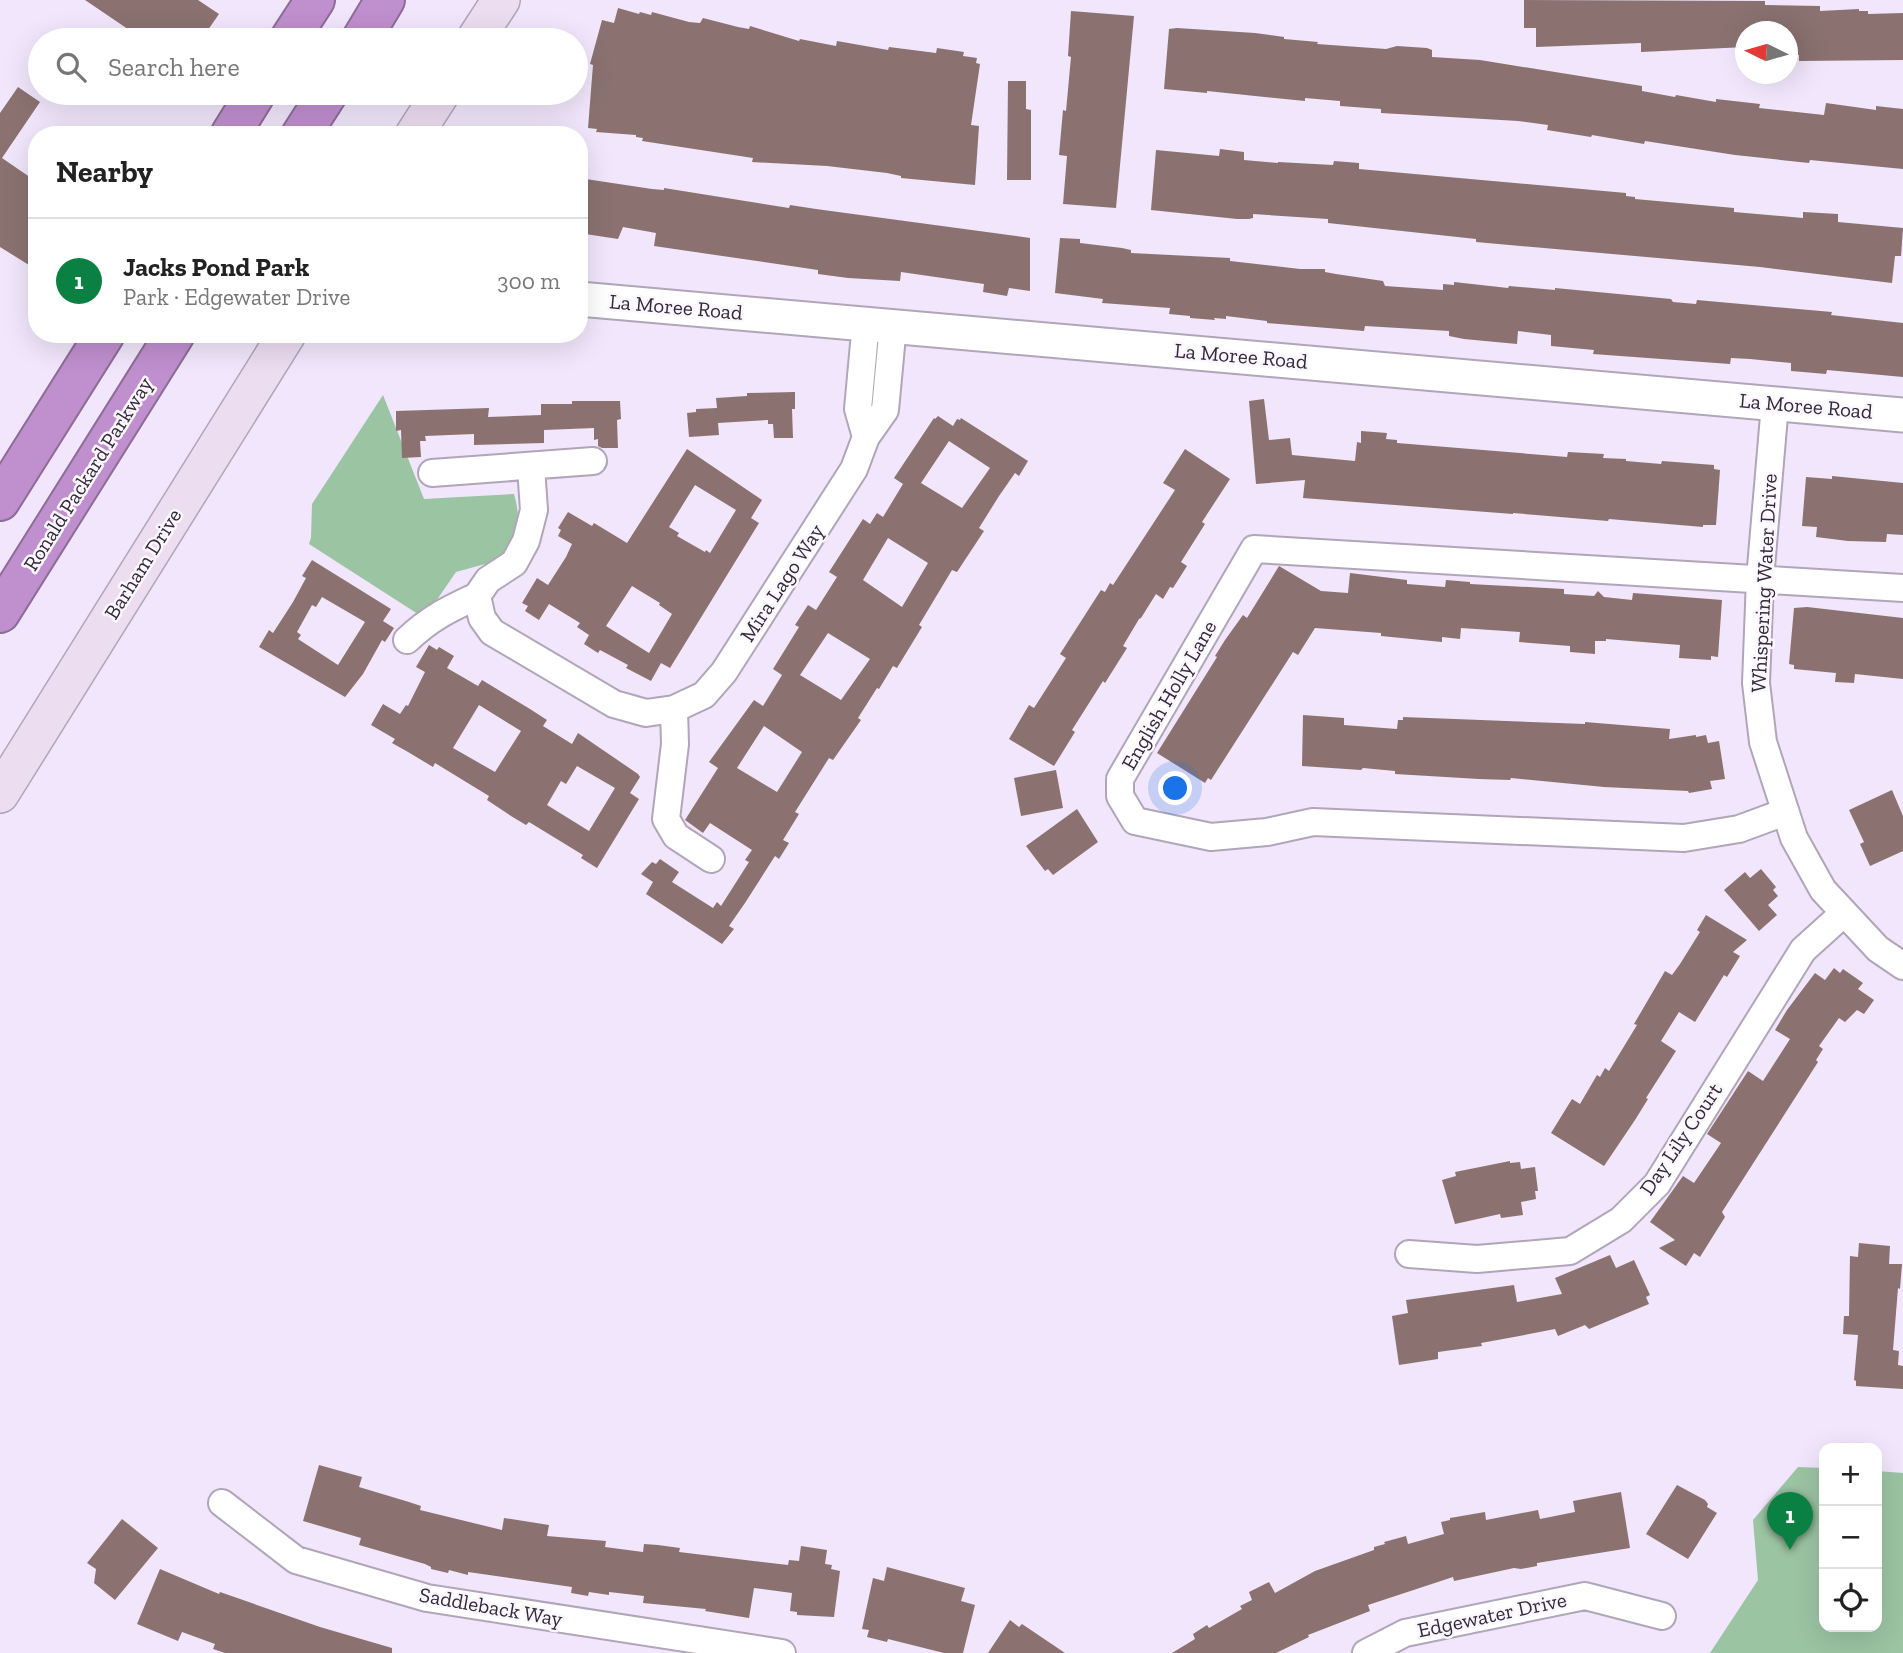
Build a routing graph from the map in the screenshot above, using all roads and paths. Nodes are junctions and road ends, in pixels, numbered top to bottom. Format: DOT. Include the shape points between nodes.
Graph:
graph roads {
  1 [pos="314,0"];
  2 [pos="385,0"];
  3 [pos="501,0"];
  4 [pos="296,28"];
  5 [pos="368,28"];
  6 [pos="483,28"];
  7 [pos="249,105"];
  8 [pos="320,105"];
  9 [pos="433,105"];
  10 [pos="236,126"];
  11 [pos="307,126"];
  12 [pos="420,126"];
  13 [pos="588,300"];
  14 [pos="880,324"];
  15 [pos="99,343"];
  16 [pos="169,343"];
  17 [pos="280,343"];
  18 [pos="1775,404"];
  19 [pos="1903,415"];
  20 [pos="593,461"];
  21 [pos="531,467"];
  22 [pos="432,472"];
  23 [pos="0,501"];
  24 [pos="1760,579"];
  25 [pos="1903,588"];
  26 [pos="477,596"];
  27 [pos="0,613"];
  28 [pos="407,640"];
  29 [pos="674,709"];
  30 [pos="0,794"];
  31 [pos="1785,812"];
  32 [pos="711,859"];
  33 [pos="1843,913"];
  34 [pos="1903,966"];
  35 [pos="1409,1254"];
  36 [pos="222,1503"];
  37 [pos="1662,1616"];
  38 [pos="782,1653"];
  39 [pos="1366,1653"];
  1 -- 4 [label="highway"];
  2 -- 5 [label="highway"];
  3 -- 6 [label="main road"];
  7 -- 10 [label="highway"];
  8 -- 11 [label="highway"];
  9 -- 12 [label="main road"];
  13 -- 14 [label="street, La Moree Road"];
  14 -- 18 [label="street, La Moree Road"];
  14 -- 29 [label="street, Mira Lago Way" via="858,410 866,437 854,469 724,672 704,695"];
  15 -- 23 [label="highway"];
  16 -- 27 [label="highway, Ronald Packard Parkway"];
  17 -- 30 [label="main road, Barham Drive"];
  18 -- 19 [label="street, La Moree Road"];
  18 -- 24 [label="street, Whispering Water Drive"];
  20 -- 21 [label="street"];
  21 -- 22 [label="street"];
  21 -- 26 [label="street" via="534,510 526,541 514,563 488,580"];
  24 -- 25 [label="street"];
  24 -- 31 [label="street, Whispering Water Drive" via="1756,682 1763,742"];
  24 -- 31 [label="street, English Holly Lane" via="1254,549 1120,779 1120,796 1135,821 1211,836 1267,832 1313,822 1684,838 1739,829"];
  26 -- 28 [label="street" via="440,612"];
  26 -- 29 [label="street, Mira Lago Way" via="482,618 492,632 614,704 646,713"];
  29 -- 32 [label="street" via="675,744 666,819 677,836"];
  31 -- 33 [label="street, Whispering Water Drive" via="1823,890"];
  33 -- 34 [label="street, Whispering Water Drive" via="1878,949"];
  33 -- 35 [label="street, Day Lily Court" via="1803,950 1657,1184 1621,1220 1570,1251 1476,1259"];
  36 -- 38 [label="street, Saddleback Way" via="296,1560 427,1598"];
  37 -- 39 [label="street, Edgewater Drive" via="1585,1596 1405,1633"];
}
